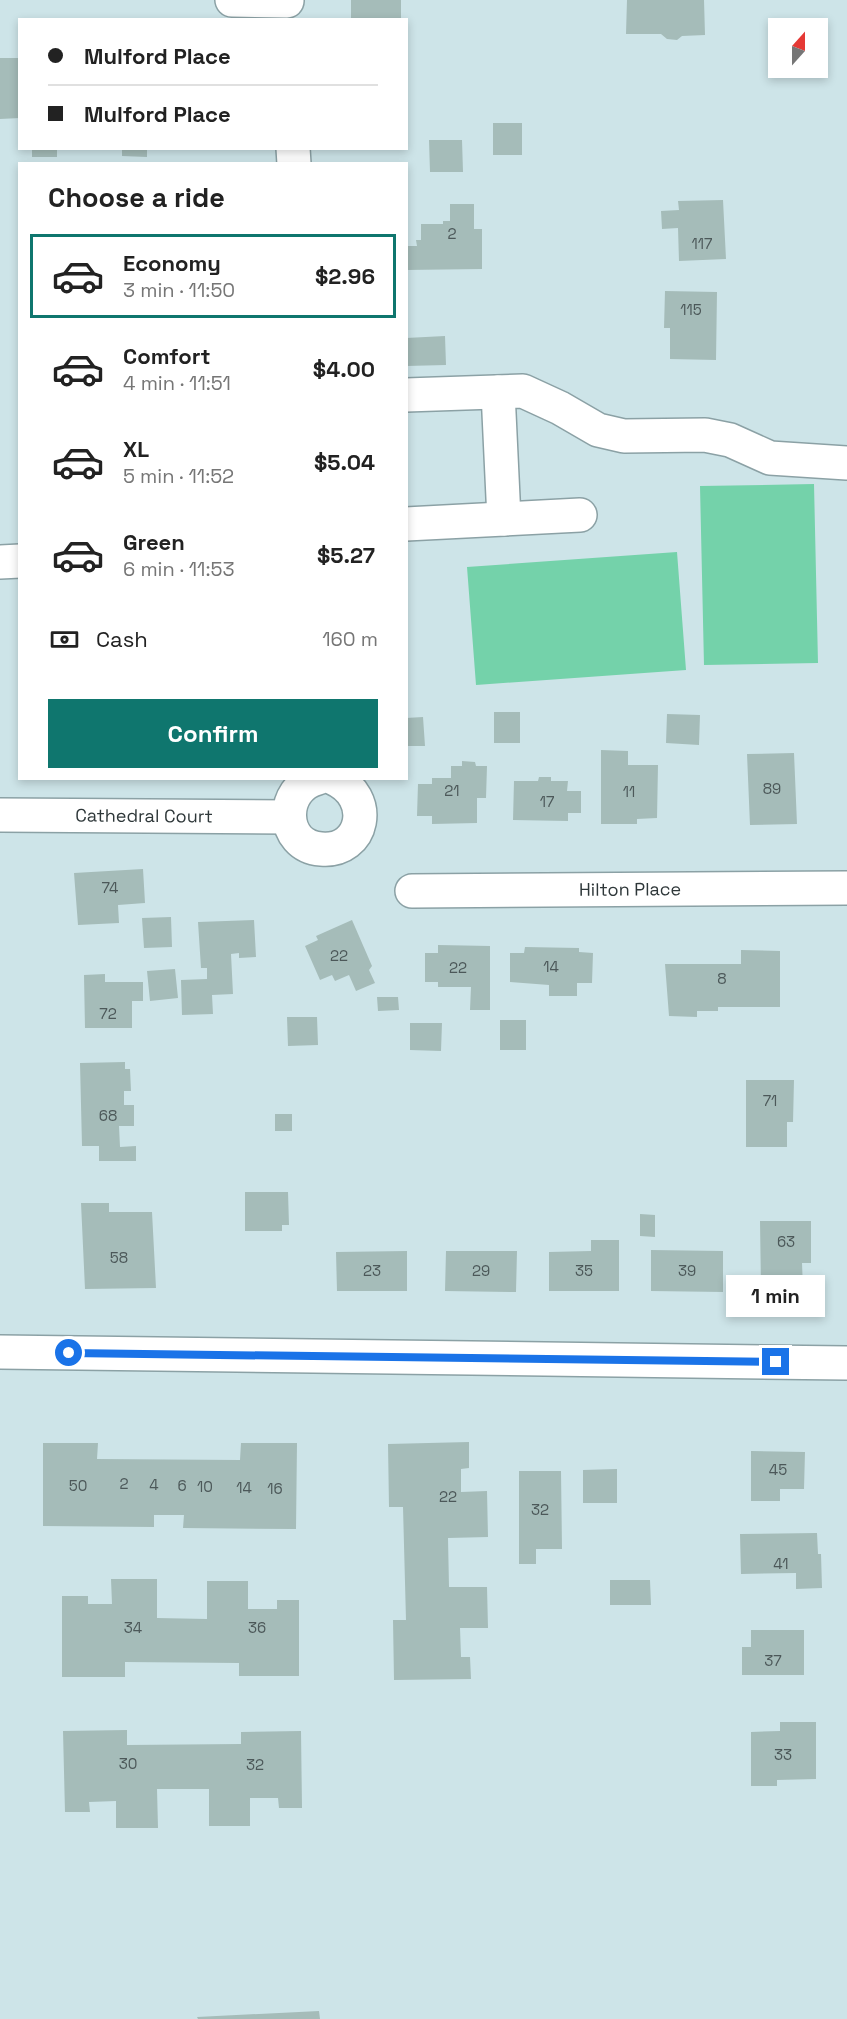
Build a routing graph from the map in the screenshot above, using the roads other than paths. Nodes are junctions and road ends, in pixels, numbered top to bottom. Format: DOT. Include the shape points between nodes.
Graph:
graph roads {
  1 [pos="232,0"];
  2 [pos="287,0"];
  3 [pos="288,18"];
  4 [pos="498,392"];
  5 [pos="408,395"];
  6 [pos="847,464"];
  7 [pos="580,515"];
  8 [pos="504,519"];
  9 [pos="408,524"];
  10 [pos="18,561"];
  11 [pos="0,562"];
  12 [pos="314,780"];
  13 [pos="336,780"];
  14 [pos="0,815"];
  15 [pos="288,817"];
  16 [pos="847,888"];
  17 [pos="412,891"];
  18 [pos="0,1352"];
  19 [pos="847,1363"];
  1 -- 2 [label="street"];
  2 -- 3 [label="street"];
  4 -- 5 [label="street"];
  4 -- 6 [label="street" via="523,391 598,430 624,436 705,435 730,440 770,458"];
  4 -- 8 [label="street"];
  7 -- 8 [label="street"];
  8 -- 9 [label="street"];
  10 -- 11 [label="street"];
  12 -- 15 [label="street" via="293,795"];
  13 -- 15 [label="street" via="352,790 361,811 360,823 345,843 334,849 309,846 299,839"];
  14 -- 15 [label="street, Cathedral Court"];
  16 -- 17 [label="street, Hilton Place"];
  18 -- 19 [label="street"];
}
